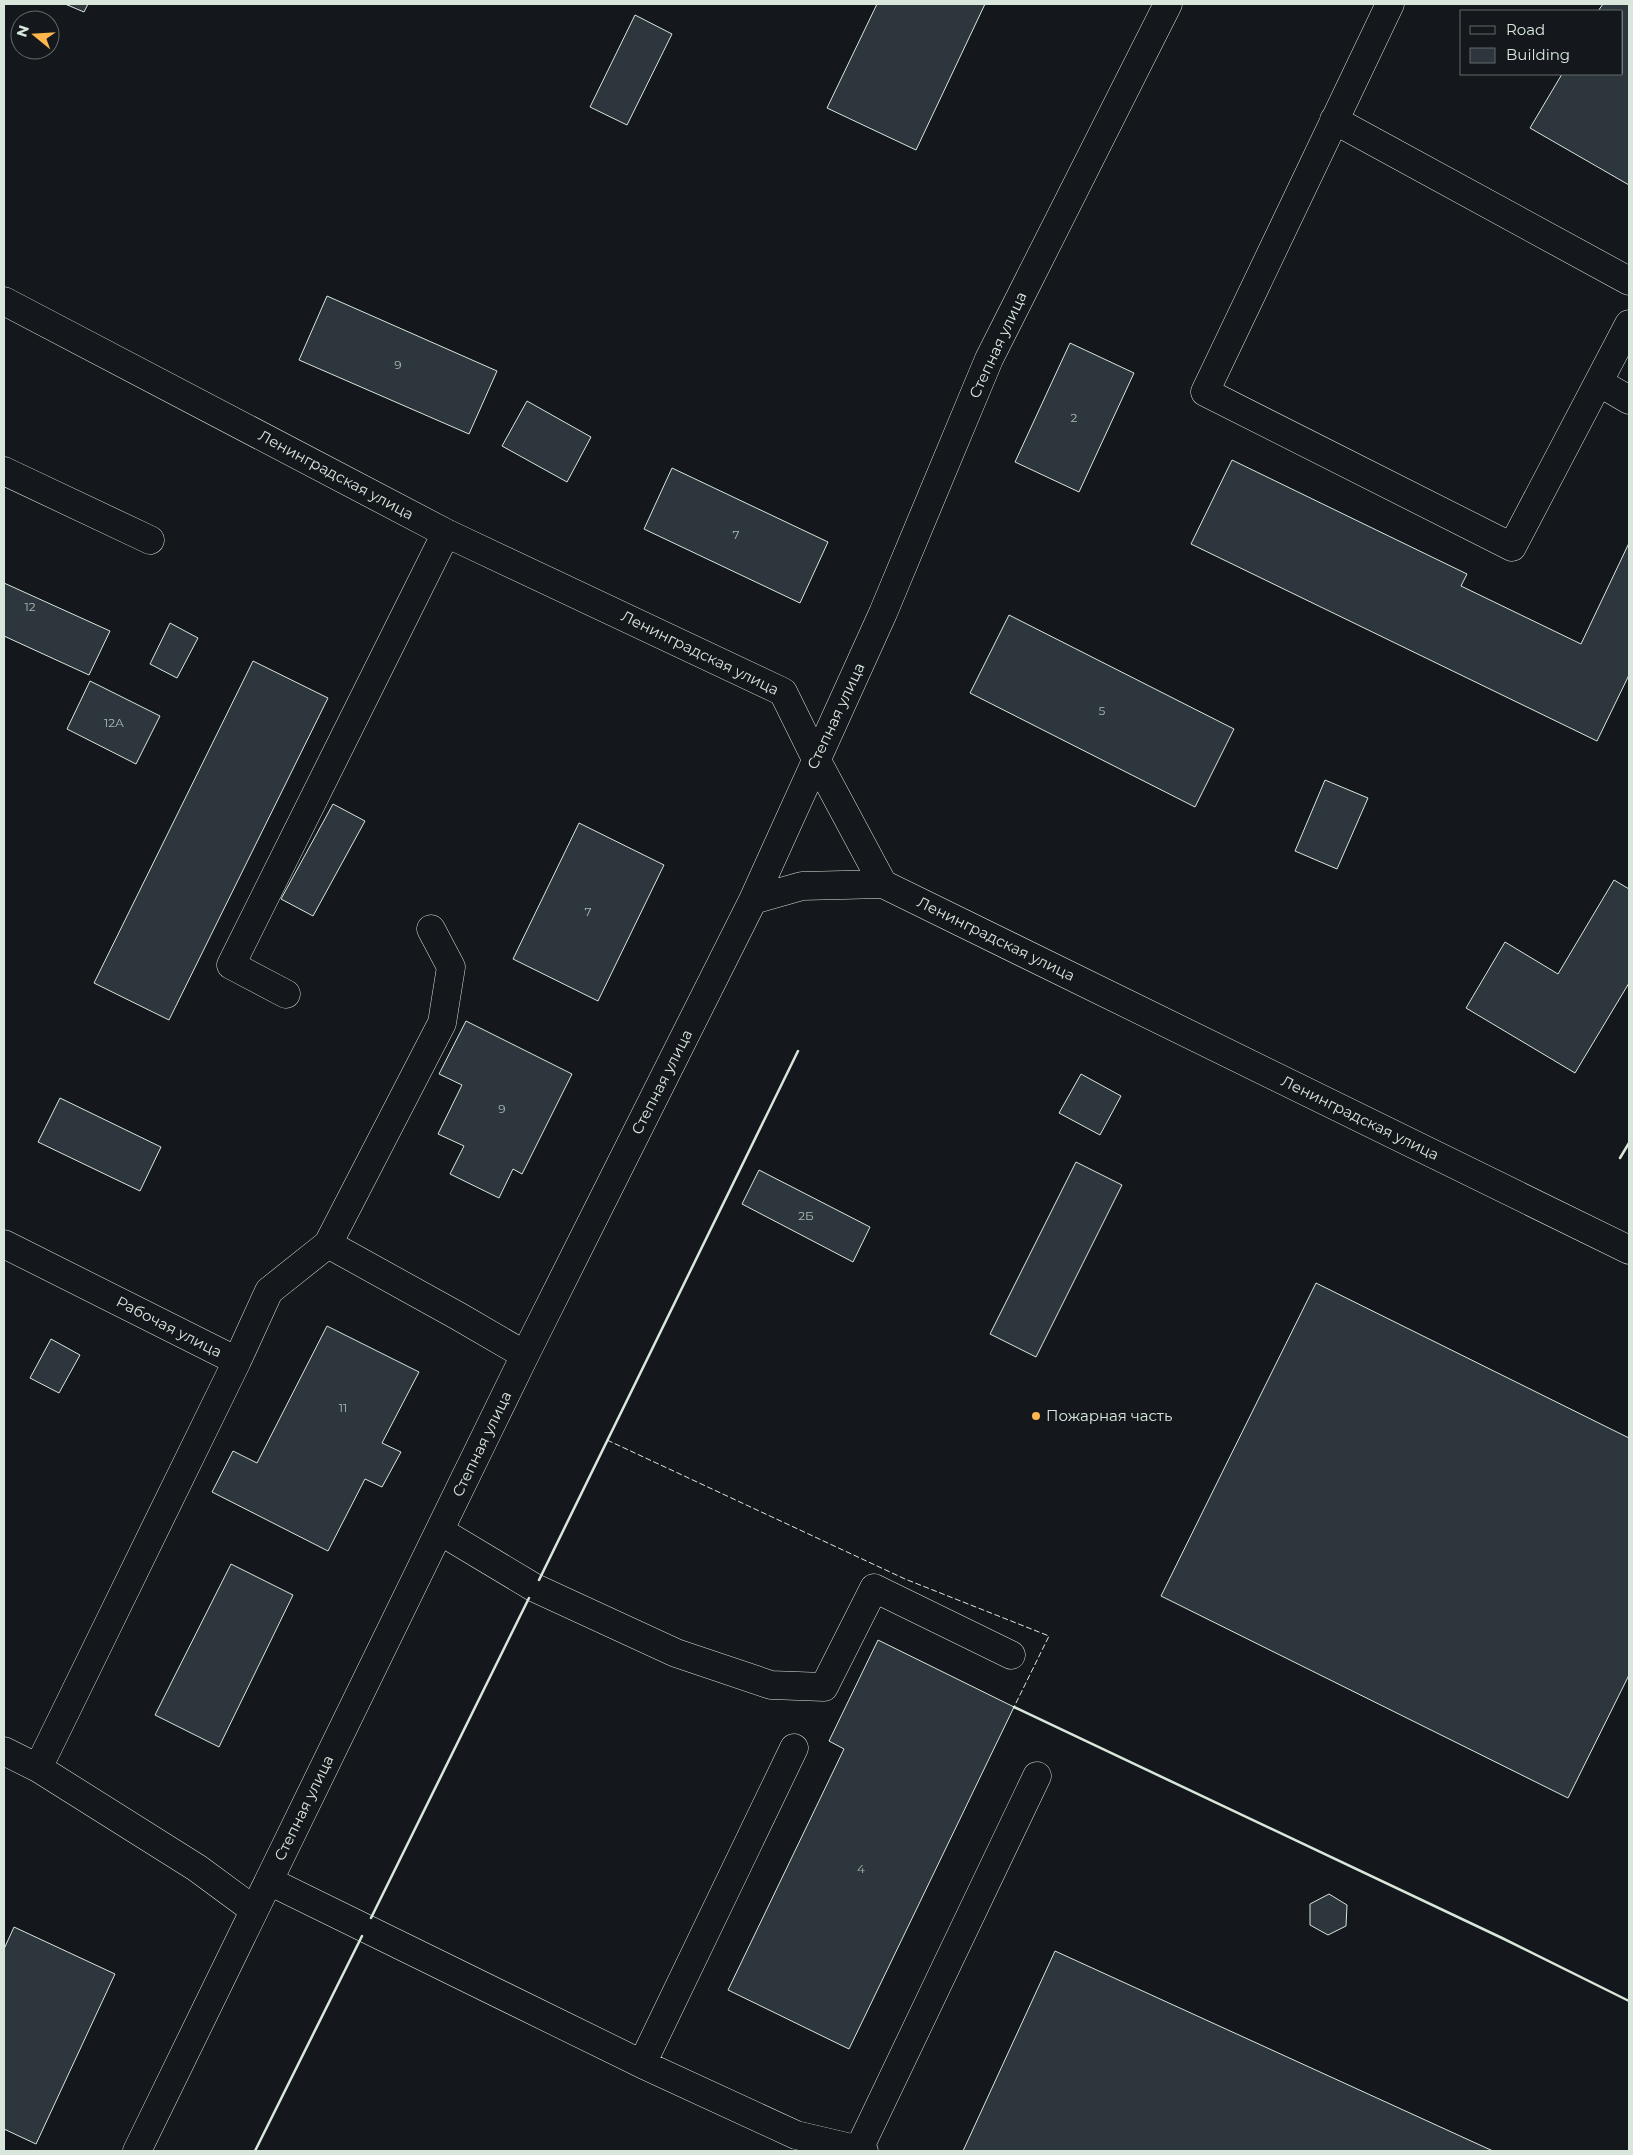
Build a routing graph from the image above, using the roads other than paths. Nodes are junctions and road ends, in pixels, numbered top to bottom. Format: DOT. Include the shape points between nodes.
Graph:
graph roads {
  1 [pos="1168,4"];
  2 [pos="1390,4"];
  3 [pos="1334,120"];
  4 [pos="1629,281"];
  5 [pos="4,301"];
  6 [pos="1629,324"];
  7 [pos="1600,383"];
  8 [pos="1629,400"];
  9 [pos="4,471"];
  10 [pos="446,533"];
  11 [pos="150,540"];
  12 [pos="816,759"];
  13 [pos="883,884"];
  14 [pos="753,900"];
  15 [pos="430,929"];
  16 [pos="286,994"];
  17 [pos="4,1244"];
  18 [pos="328,1244"];
  19 [pos="1629,1250"];
  20 [pos="524,1356"];
  21 [pos="237,1361"];
  22 [pos="440,1531"];
  23 [pos="1012,1655"];
  24 [pos="794,1748"];
  25 [pos="4,1751"];
  26 [pos="38,1768"];
  27 [pos="1037,1776"];
  28 [pos="269,1881"];
  29 [pos="254,1910"];
  30 [pos="642,2064"];
  31 [pos="862,2150"];
  32 [pos="137,2151"];
  1 -- 12 [label="street, Степная улица" via="989,359 883,613"];
  2 -- 3 [label="street"];
  3 -- 4 [label="street"];
  3 -- 7 [label="street" via="1205,392 1512,547"];
  5 -- 10 [label="street, Ленинградская улица"];
  6 -- 7 [label="street"];
  7 -- 8 [label="street"];
  9 -- 11 [label="street"];
  10 -- 12 [label="street, Ленинградская улица" via="783,692"];
  10 -- 16 [label="street" via="230,965"];
  12 -- 13 [label="street, Ленинградская улица"];
  12 -- 14 [label="street, Степная улица"];
  13 -- 14 [label="street" via="802,886"];
  13 -- 19 [label="street, Ленинградская улица"];
  14 -- 20 [label="street, Степная улица"];
  15 -- 18 [label="street" via="451,967 442,1023"];
  17 -- 21 [label="street, Рабочая улица"];
  18 -- 20 [label="street"];
  18 -- 21 [label="street, Рабочая улица" via="269,1291"];
  20 -- 22 [label="street, Степная улица"];
  21 -- 26 [label="street"];
  22 -- 23 [label="street" via="535,1588 676,1653 771,1685 824,1687 874,1588"];
  22 -- 28 [label="street, Степная улица"];
  24 -- 30 [label="street"];
  25 -- 26 [label="street"];
  26 -- 29 [label="street" via="197,1868"];
  27 -- 31 [label="street"];
  28 -- 29 [label="street, Степная улица"];
  28 -- 30 [label="street"];
  29 -- 32 [label="street, Степная улица"];
  30 -- 31 [label="street" via="796,2135"];
}
